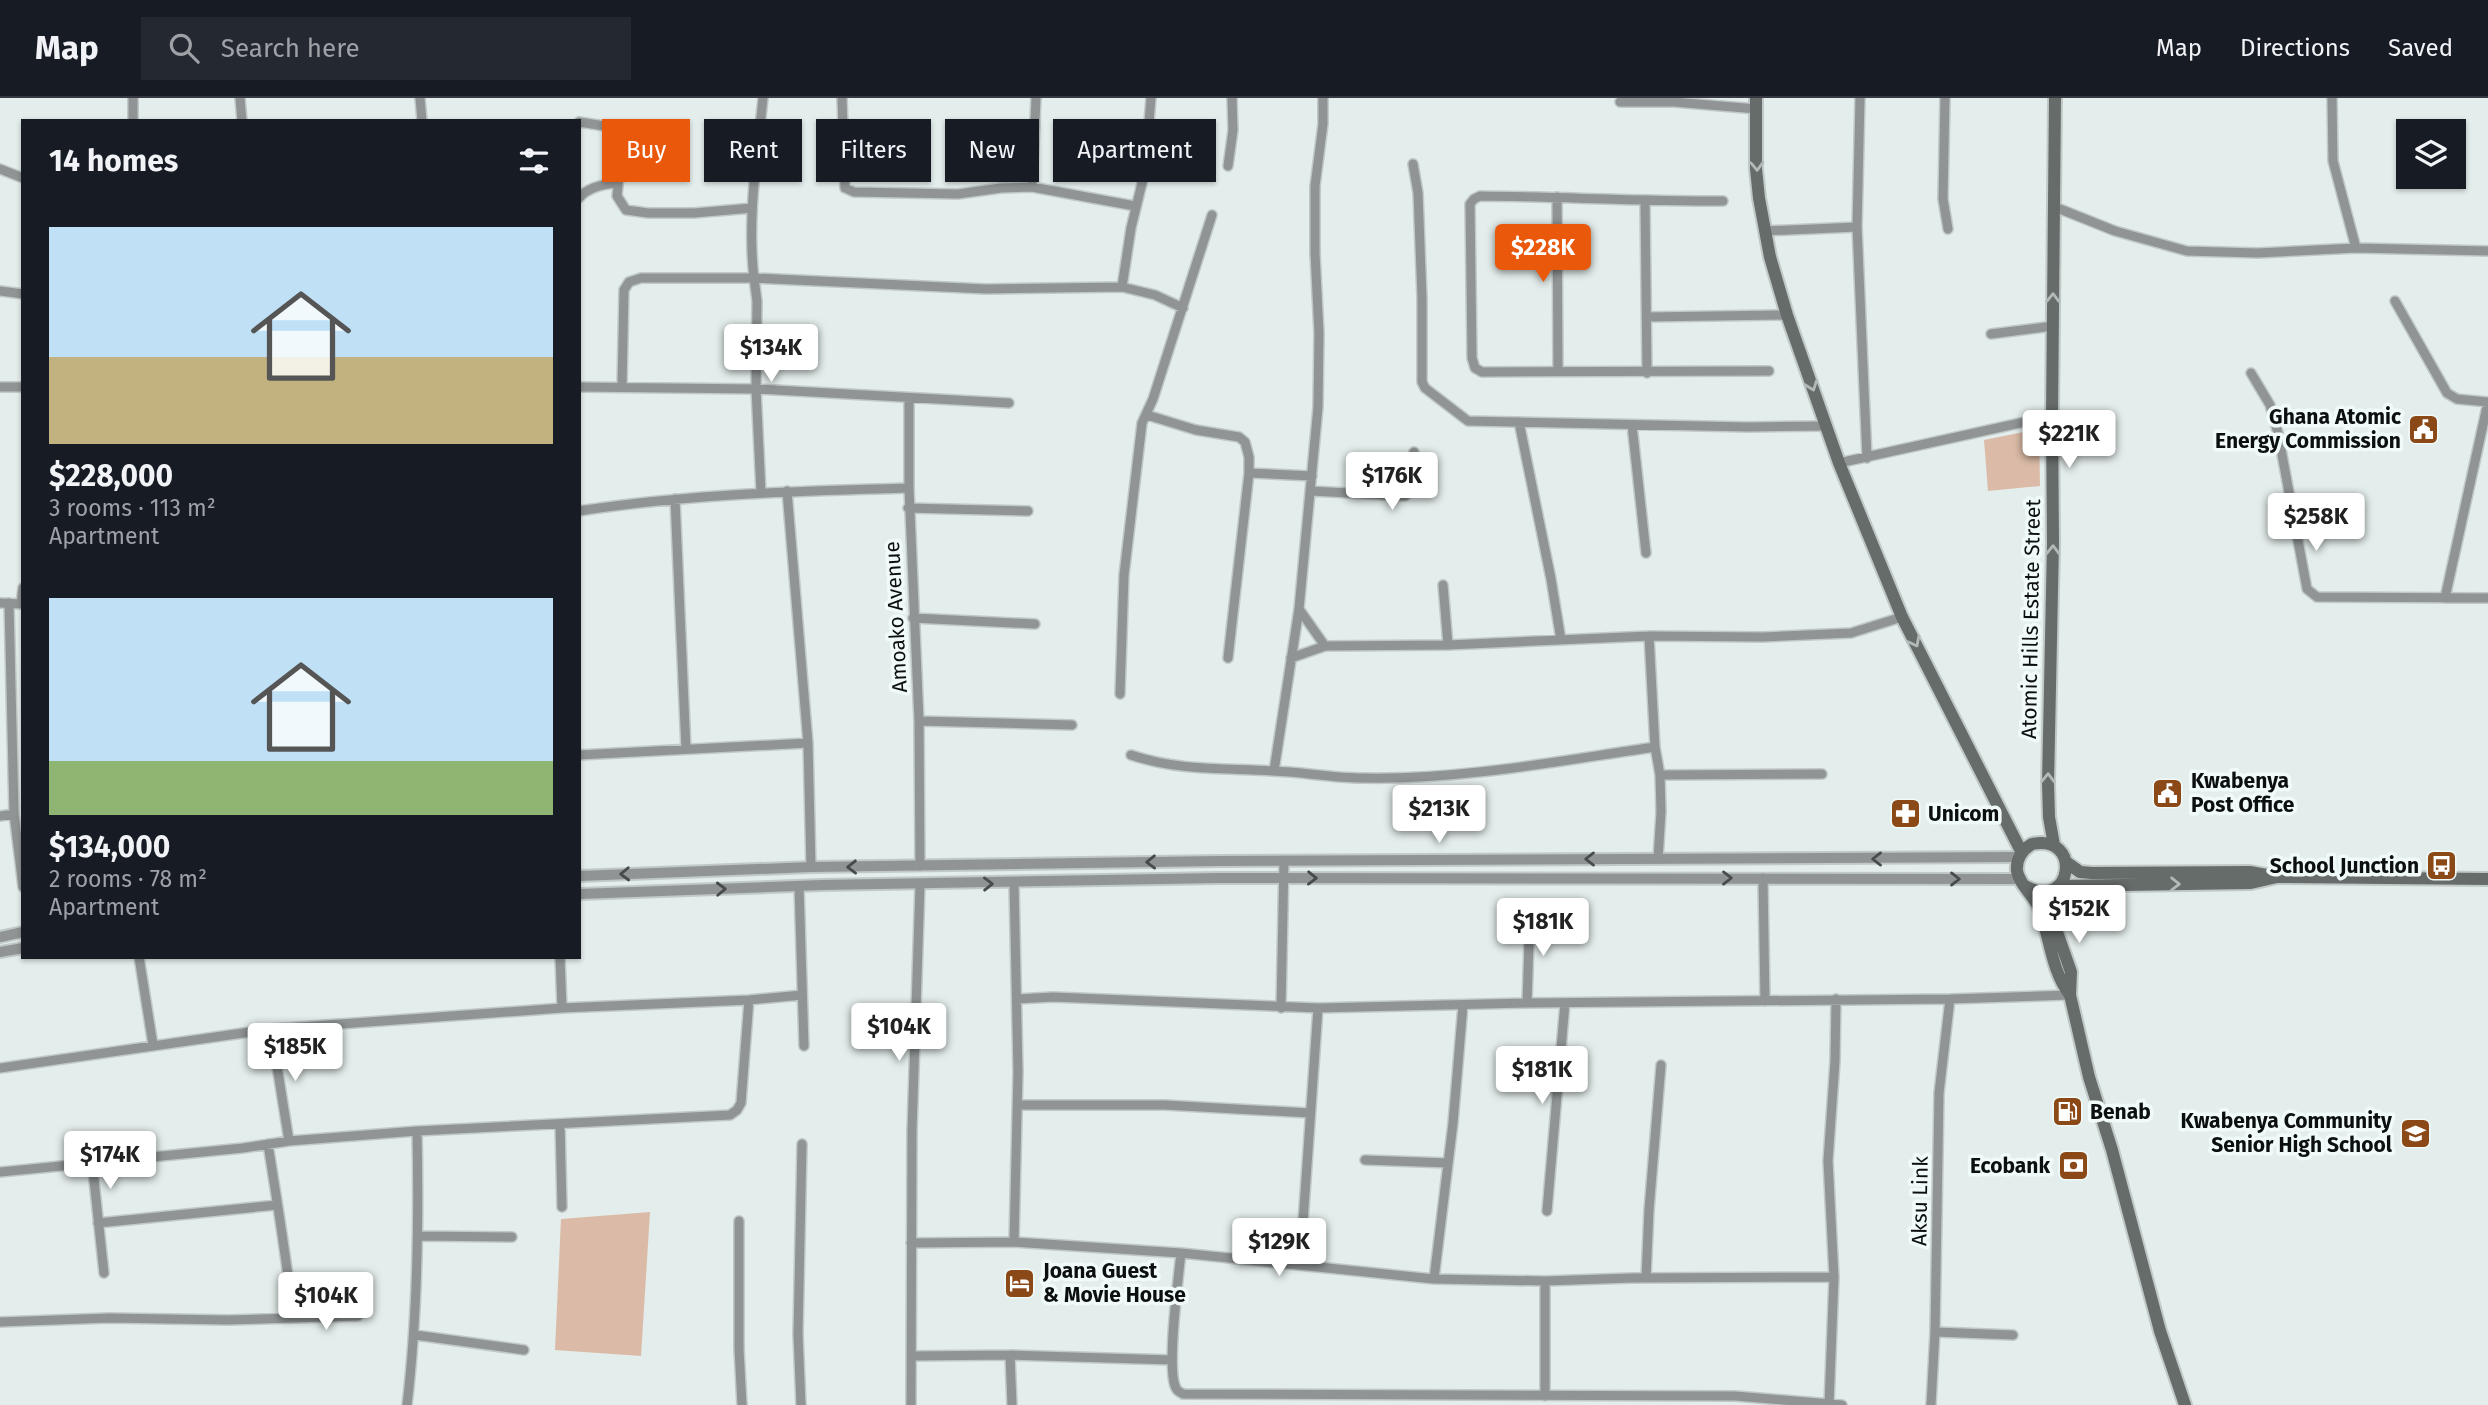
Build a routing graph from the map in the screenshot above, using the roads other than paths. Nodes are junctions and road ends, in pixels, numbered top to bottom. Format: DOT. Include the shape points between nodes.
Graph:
graph roads {
  1 [pos="133,98"];
  2 [pos="240,98"];
  3 [pos="420,98"];
  4 [pos="763,98"];
  5 [pos="842,98"];
  6 [pos="1036,98"];
  7 [pos="1150,98"];
  8 [pos="1233,98"];
  9 [pos="1323,98"];
  10 [pos="1860,98"];
  11 [pos="1945,98"];
  12 [pos="2055,98"];
  13 [pos="2332,98"];
  14 [pos="1620,102"];
  15 [pos="1757,104"];
  16 [pos="133,119"];
  17 [pos="242,119"];
  18 [pos="422,119"];
  19 [pos="581,121"];
  20 [pos="1413,164"];
  21 [pos="1228,166"];
  22 [pos="0,169"];
  23 [pos="21,177"];
  24 [pos="617,183"];
  25 [pos="1032,187"];
  26 [pos="581,196"];
  27 [pos="1557,197"];
  28 [pos="1645,201"];
  29 [pos="1723,201"];
  30 [pos="1135,206"];
  31 [pos="2055,207"];
  32 [pos="752,208"];
  33 [pos="1212,215"];
  34 [pos="1857,227"];
  35 [pos="1948,229"];
  36 [pos="1764,231"];
  37 [pos="2356,248"];
  38 [pos="2488,251"];
  39 [pos="754,278"];
  40 [pos="1122,287"];
  41 [pos="0,291"];
  42 [pos="21,294"];
  43 [pos="2395,301"];
  44 [pos="1183,308"];
  45 [pos="1787,315"];
  46 [pos="1647,317"];
  47 [pos="2053,326"];
  48 [pos="1991,334"];
  49 [pos="1769,371"];
  50 [pos="1558,372"];
  51 [pos="1647,373"];
  52 [pos="2251,373"];
  53 [pos="0,387"];
  54 [pos="21,387"];
  55 [pos="581,387"];
  56 [pos="622,387"];
  57 [pos="756,388"];
  58 [pos="909,399"];
  59 [pos="2488,402"];
  60 [pos="1009,403"];
  61 [pos="1147,415"];
  62 [pos="2052,416"];
  63 [pos="1519,422"];
  64 [pos="1632,425"];
  65 [pos="1826,426"];
  66 [pos="1414,452"];
  67 [pos="1867,458"];
  68 [pos="1839,463"];
  69 [pos="1249,473"];
  70 [pos="1312,476"];
  71 [pos="909,488"];
  72 [pos="787,491"];
  73 [pos="1311,491"];
  74 [pos="761,492"];
  75 [pos="676,499"];
  76 [pos="908,508"];
  77 [pos="581,511"];
  78 [pos="1028,511"];
  79 [pos="1646,553"];
  80 [pos="1443,585"];
  81 [pos="2445,598"];
  82 [pos="2488,598"];
  83 [pos="4,603"];
  84 [pos="1299,609"];
  85 [pos="1902,617"];
  86 [pos="913,618"];
  87 [pos="1035,624"];
  88 [pos="1649,636"];
  89 [pos="1561,640"];
  90 [pos="1448,645"];
  91 [pos="1325,646"];
  92 [pos="1228,657"];
  93 [pos="1291,659"];
  94 [pos="1120,694"];
  95 [pos="919,721"];
  96 [pos="1072,725"];
  97 [pos="808,743"];
  98 [pos="1655,747"];
  99 [pos="685,750"];
  100 [pos="581,755"];
  101 [pos="1131,755"];
  102 [pos="1274,771"];
  103 [pos="1660,775"];
  104 [pos="1822,775"];
  105 [pos="14,814"];
  106 [pos="0,816"];
  107 [pos="2054,845"];
  108 [pos="2020,855"];
  109 [pos="1658,859"];
  110 [pos="1284,861"];
  111 [pos="2066,862"];
  112 [pos="920,866"];
  113 [pos="811,867"];
  114 [pos="21,871"];
  115 [pos="581,876"];
  116 [pos="2277,877"];
  117 [pos="1284,878"];
  118 [pos="1763,878"];
  119 [pos="2488,879"];
  120 [pos="1014,883"];
  121 [pos="2022,883"];
  122 [pos="920,885"];
  123 [pos="799,886"];
  124 [pos="2056,888"];
  125 [pos="581,894"];
  126 [pos="1530,912"];
  127 [pos="21,932"];
  128 [pos="0,937"];
  129 [pos="21,948"];
  130 [pos="0,952"];
  131 [pos="139,959"];
  132 [pos="560,959"];
  133 [pos="803,995"];
  134 [pos="2070,995"];
  135 [pos="1017,999"];
  136 [pos="1836,999"];
  137 [pos="1950,999"];
  138 [pos="749,1000"];
  139 [pos="1765,1000"];
  140 [pos="1527,1003"];
  141 [pos="1565,1003"];
  142 [pos="1463,1005"];
  143 [pos="562,1007"];
  144 [pos="1281,1008"];
  145 [pos="1318,1008"];
  146 [pos="271,1029"];
  147 [pos="153,1045"];
  148 [pos="804,1046"];
  149 [pos="1661,1065"];
  150 [pos="0,1068"];
  151 [pos="1018,1105"];
  152 [pos="1310,1113"];
  153 [pos="560,1124"];
  154 [pos="417,1131"];
  155 [pos="289,1141"];
  156 [pos="268,1144"];
  157 [pos="802,1144"];
  158 [pos="1365,1160"];
  159 [pos="92,1162"];
  160 [pos="1448,1163"];
  161 [pos="0,1172"];
  162 [pos="277,1205"];
  163 [pos="562,1208"];
  164 [pos="1547,1211"];
  165 [pos="739,1221"];
  166 [pos="98,1223"];
  167 [pos="419,1236"];
  168 [pos="512,1237"];
  169 [pos="911,1242"];
  170 [pos="1014,1242"];
  171 [pos="1181,1254"];
  172 [pos="1300,1265"];
  173 [pos="104,1273"];
  174 [pos="1834,1277"];
  175 [pos="1646,1278"];
  176 [pos="1434,1279"];
  177 [pos="1545,1281"];
  178 [pos="358,1317"];
  179 [pos="293,1318"];
  180 [pos="0,1322"];
  181 [pos="1935,1332"];
  182 [pos="415,1335"];
  183 [pos="2013,1335"];
  184 [pos="524,1350"];
  185 [pos="1010,1355"];
  186 [pos="911,1356"];
  187 [pos="1172,1360"];
  188 [pos="1545,1396"];
  189 [pos="1323,1400"];
  190 [pos="407,1405"];
  191 [pos="742,1405"];
  192 [pos="801,1405"];
  193 [pos="911,1405"];
  194 [pos="1012,1405"];
  195 [pos="1829,1405"];
  196 [pos="1842,1405"];
  197 [pos="1931,1405"];
  198 [pos="2185,1405"];
  1 -- 16 [label="street"];
  2 -- 17 [label="street"];
  3 -- 18 [label="street"];
  4 -- 32 [label="street"];
  5 -- 25 [label="street" via="845,188 854,192 958,194"];
  6 -- 25 [label="street"];
  7 -- 30 [label="street" via="1145,171"];
  8 -- 21 [label="street"];
  9 -- 70 [label="street" via="1315,186 1319,333"];
  10 -- 34 [label="street"];
  11 -- 35 [label="street" via="1943,199"];
  12 -- 31 [label="main road, Atomic Hills Estate Street"];
  13 -- 37 [label="street" via="2333,161"];
  14 -- 15 [label="street"];
  15 -- 36 [label="main road, one-way" via="1756,169"];
  19 -- 24 [label="street" via="605,126 614,138 621,156"];
  20 -- 63 [label="street" via="1418,193 1422,382 1468,421"];
  22 -- 23 [label="street"];
  24 -- 26 [label="street"];
  24 -- 32 [label="street" via="617,196 626,210 694,214"];
  25 -- 30 [label="street"];
  27 -- 28 [label="street"];
  27 -- 50 [label="street"];
  27 -- 50 [label="street" via="1479,196 1470,204 1475,368 1482,372"];
  28 -- 29 [label="street"];
  28 -- 46 [label="street"];
  30 -- 40 [label="street"];
  31 -- 37 [label="street" via="2115,231 2188,251"];
  47 -- 31 [label="main road, Atomic Hills Estate Street, one-way"];
  32 -- 39 [label="street"];
  33 -- 44 [label="street"];
  34 -- 36 [label="street"];
  34 -- 67 [label="street"];
  36 -- 45 [label="main road"];
  37 -- 38 [label="street"];
  39 -- 40 [label="street" via="986,289"];
  39 -- 56 [label="street" via="641,278 629,282 624,290"];
  39 -- 57 [label="street"];
  40 -- 44 [label="street"];
  41 -- 42 [label="street"];
  43 -- 59 [label="street" via="2447,393 2457,399"];
  44 -- 61 [label="street"];
  45 -- 46 [label="street"];
  45 -- 65 [label="main road, one-way"];
  46 -- 51 [label="street"];
  47 -- 48 [label="street"];
  47 -- 62 [label="main road, Atomic Hills Estate Street"];
  49 -- 51 [label="street"];
  50 -- 51 [label="street"];
  52 -- 81 [label="street" via="2270,405 2278,433 2307,589 2317,597"];
  53 -- 54 [label="street"];
  55 -- 56 [label="street"];
  56 -- 57 [label="street"];
  57 -- 58 [label="street"];
  57 -- 74 [label="street"];
  58 -- 60 [label="street"];
  58 -- 71 [label="street, Amoako Avenue"];
  59 -- 81 [label="street"];
  61 -- 69 [label="street" via="1238,437 1245,442"];
  61 -- 94 [label="street" via="1142,423 1124,575"];
  62 -- 67 [label="street"];
  107 -- 62 [label="main road, Atomic Hills Estate Street, one-way" via="2048,783"];
  63 -- 64 [label="street"];
  63 -- 89 [label="street"];
  64 -- 65 [label="street"];
  64 -- 79 [label="street"];
  65 -- 68 [label="main road"];
  66 -- 73 [label="street" via="1405,496"];
  67 -- 68 [label="street"];
  68 -- 85 [label="main road"];
  69 -- 70 [label="street"];
  69 -- 92 [label="street"];
  70 -- 73 [label="street"];
  71 -- 72 [label="street"];
  71 -- 76 [label="street, Amoako Avenue"];
  72 -- 74 [label="street"];
  72 -- 97 [label="street"];
  73 -- 84 [label="street"];
  74 -- 75 [label="street"];
  75 -- 77 [label="street"];
  75 -- 99 [label="street"];
  76 -- 78 [label="street"];
  76 -- 86 [label="street, Amoako Avenue"];
  80 -- 90 [label="street"];
  81 -- 82 [label="street"];
  83 -- 105 [label="street"];
  84 -- 91 [label="street"];
  84 -- 93 [label="street"];
  85 -- 88 [label="street" via="1851,633"];
  85 -- 108 [label="main road, one-way"];
  86 -- 87 [label="street"];
  86 -- 95 [label="street, Amoako Avenue"];
  88 -- 89 [label="street"];
  88 -- 98 [label="street"];
  89 -- 90 [label="street"];
  90 -- 91 [label="street"];
  91 -- 93 [label="street"];
  93 -- 102 [label="street"];
  95 -- 96 [label="street"];
  95 -- 112 [label="street, Amoako Avenue"];
  97 -- 99 [label="street"];
  97 -- 113 [label="street"];
  98 -- 102 [label="street" via="1440,776 1362,779"];
  98 -- 103 [label="street"];
  99 -- 100 [label="street"];
  101 -- 102 [label="street" via="1191,769"];
  103 -- 104 [label="street"];
  103 -- 109 [label="street"];
  105 -- 106 [label="street"];
  105 -- 114 [label="street"];
  107 -- 108 [label="main road" via="2036,843"];
  107 -- 111 [label="main road"];
  108 -- 109 [label="street, one-way"];
  108 -- 121 [label="main road" via="2017,869"];
  109 -- 110 [label="street, one-way"];
  110 -- 112 [label="street, one-way"];
  110 -- 117 [label="street"];
  111 -- 116 [label="main road" via="2085,873 2250,872"];
  111 -- 124 [label="main road" via="2066,875"];
  112 -- 113 [label="street, one-way"];
  113 -- 115 [label="street, one-way"];
  116 -- 119 [label="main road"];
  124 -- 116 [label="main road, one-way" via="2251,883"];
  117 -- 118 [label="street, one-way"];
  117 -- 120 [label="street"];
  117 -- 144 [label="street"];
  118 -- 121 [label="street, one-way"];
  118 -- 139 [label="street"];
  122 -- 120 [label="street, one-way"];
  120 -- 135 [label="street"];
  121 -- 124 [label="main road" via="2040,892"];
  121 -- 134 [label="main road" via="2038,907 2059,975"];
  122 -- 123 [label="street"];
  122 -- 169 [label="street"];
  125 -- 123 [label="street, one-way"];
  123 -- 133 [label="street"];
  124 -- 134 [label="main road" via="2053,905 2071,972"];
  126 -- 140 [label="street"];
  127 -- 128 [label="street"];
  129 -- 130 [label="street"];
  131 -- 147 [label="street"];
  132 -- 143 [label="street"];
  133 -- 138 [label="street"];
  133 -- 148 [label="street"];
  134 -- 137 [label="street"];
  134 -- 198 [label="main road" via="2160,1331"];
  135 -- 144 [label="street"];
  135 -- 151 [label="street"];
  136 -- 137 [label="street"];
  136 -- 139 [label="street"];
  136 -- 174 [label="street" via="1828,1161"];
  137 -- 181 [label="street, Aksu Link" via="1939,1093"];
  138 -- 143 [label="street"];
  138 -- 153 [label="street" via="741,1103 730,1115"];
  139 -- 141 [label="street"];
  140 -- 141 [label="street"];
  140 -- 142 [label="street"];
  141 -- 164 [label="street"];
  142 -- 145 [label="street"];
  142 -- 160 [label="street"];
  143 -- 146 [label="street"];
  144 -- 145 [label="street"];
  145 -- 152 [label="street"];
  146 -- 147 [label="street"];
  146 -- 155 [label="street"];
  147 -- 150 [label="street"];
  149 -- 175 [label="street"];
  151 -- 152 [label="street" via="1165,1105"];
  151 -- 170 [label="street"];
  152 -- 172 [label="street"];
  153 -- 154 [label="street"];
  153 -- 163 [label="street"];
  154 -- 155 [label="street"];
  154 -- 167 [label="street"];
  155 -- 156 [label="street"];
  156 -- 159 [label="street"];
  156 -- 162 [label="street"];
  157 -- 192 [label="street"];
  158 -- 160 [label="street"];
  159 -- 161 [label="street"];
  159 -- 166 [label="street"];
  160 -- 176 [label="street"];
  162 -- 166 [label="street"];
  162 -- 179 [label="street"];
  165 -- 191 [label="street"];
  166 -- 173 [label="street"];
  167 -- 168 [label="street"];
  167 -- 182 [label="street"];
  169 -- 170 [label="street"];
  169 -- 186 [label="street"];
  170 -- 171 [label="street"];
  171 -- 172 [label="street"];
  171 -- 187 [label="street"];
  172 -- 176 [label="street"];
  174 -- 175 [label="street"];
  174 -- 195 [label="street"];
  175 -- 177 [label="street"];
  176 -- 177 [label="street"];
  177 -- 188 [label="street"];
  178 -- 179 [label="street"];
  179 -- 180 [label="street"];
  181 -- 183 [label="street"];
  181 -- 197 [label="street, Aksu Link"];
  182 -- 184 [label="street"];
  182 -- 190 [label="street"];
  185 -- 186 [label="street"];
  185 -- 187 [label="street"];
  185 -- 194 [label="street"];
  186 -- 193 [label="street"];
  187 -- 189 [label="street" via="1174,1383 1183,1394"];
  188 -- 189 [label="street"];
  188 -- 195 [label="street" via="1735,1396"];
  195 -- 196 [label="street"];
}
